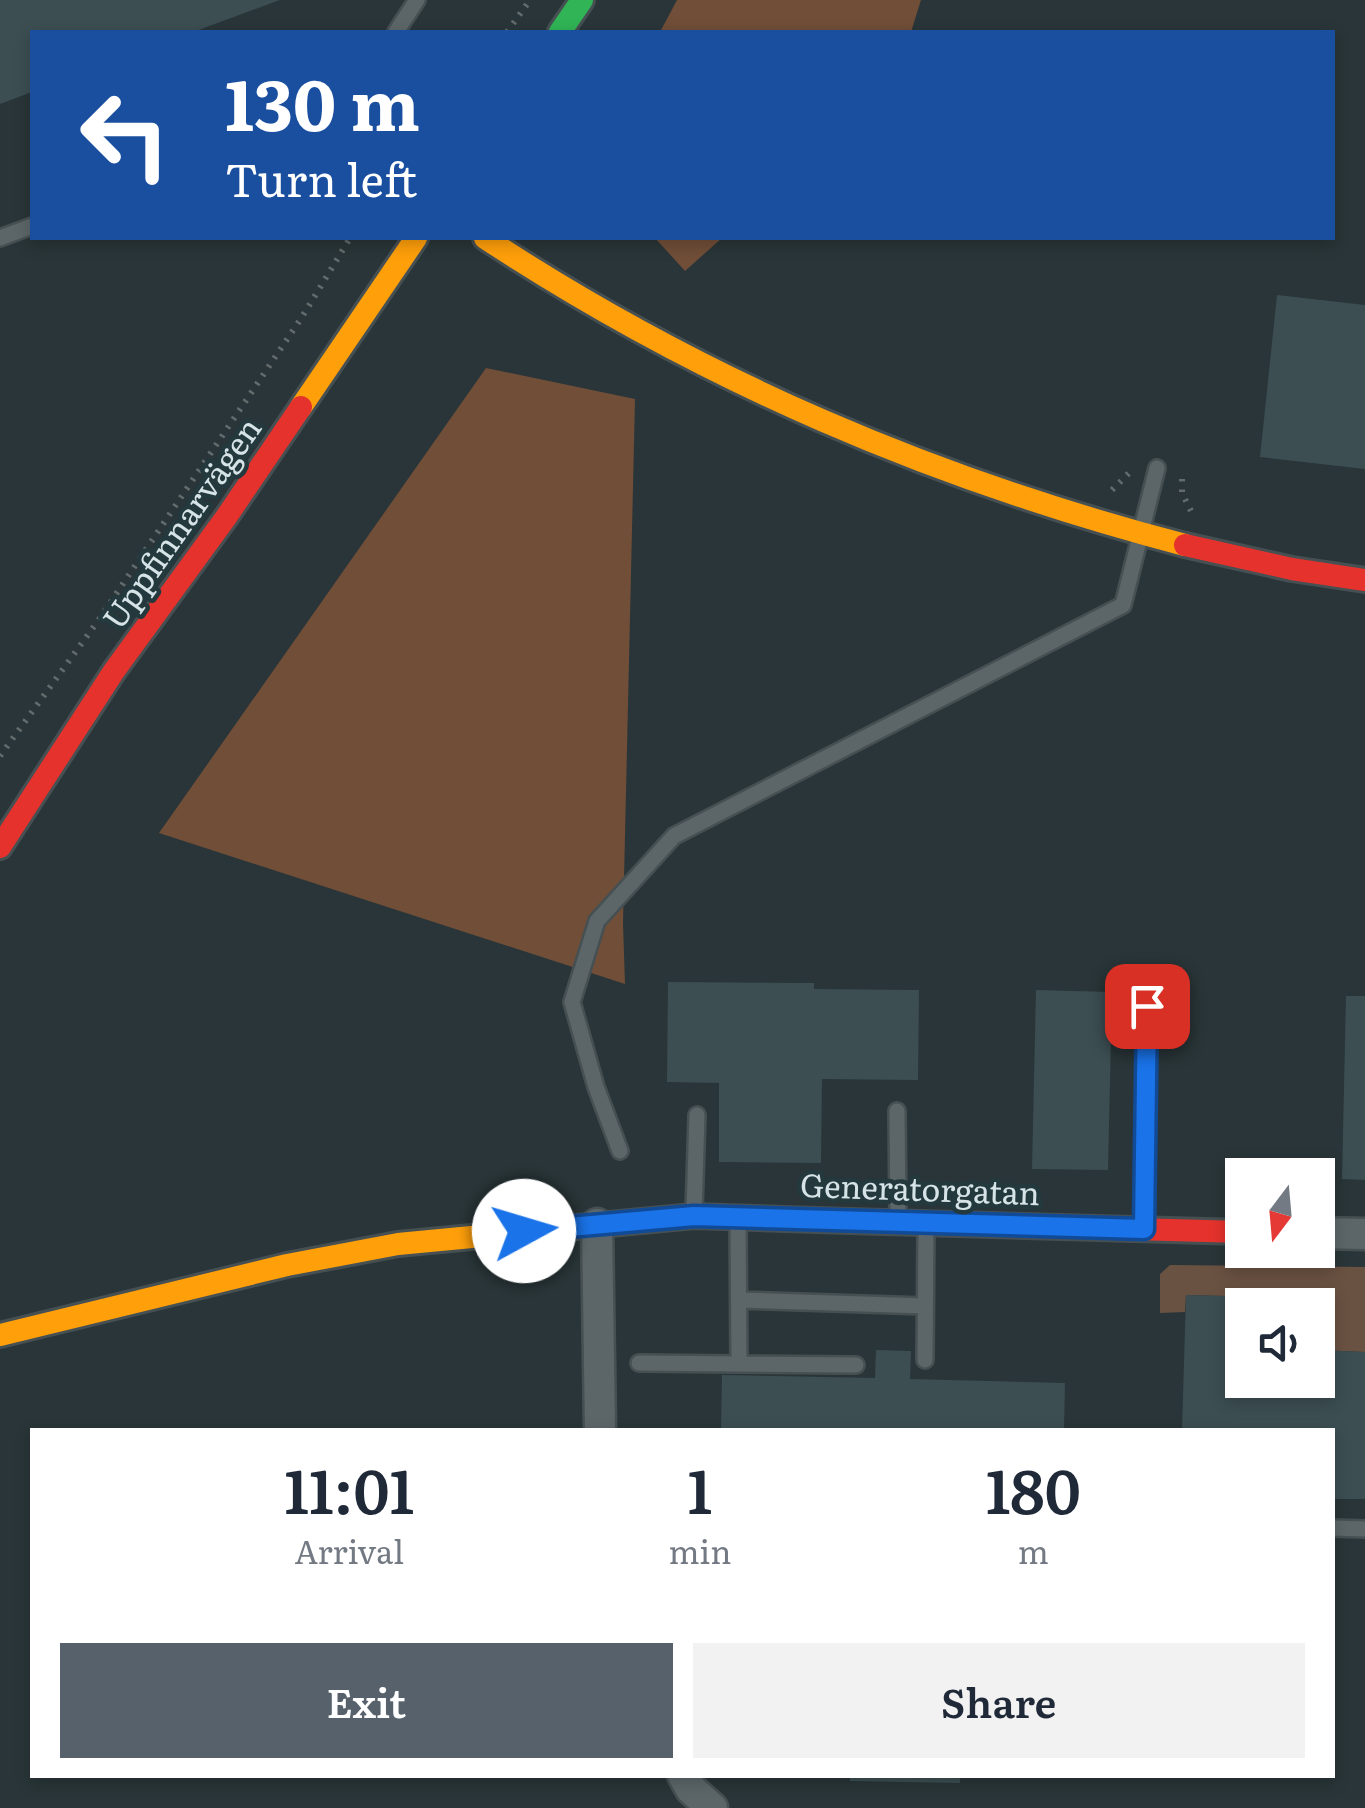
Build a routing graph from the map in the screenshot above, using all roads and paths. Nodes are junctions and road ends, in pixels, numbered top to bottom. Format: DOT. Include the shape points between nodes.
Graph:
graph roads {
  1 [pos="417,0"];
  2 [pos="530,0"];
  3 [pos="582,0"];
  4 [pos="397,30"];
  5 [pos="508,30"];
  6 [pos="561,30"];
  7 [pos="30,227"];
  8 [pos="0,238"];
  9 [pos="349,240"];
  10 [pos="415,240"];
  11 [pos="488,240"];
  12 [pos="1157,468"];
  13 [pos="1140,534"];
  14 [pos="1365,580"];
  15 [pos="0,756"];
  16 [pos="0,846"];
  17 [pos="1147,1006"];
  18 [pos="898,1110"];
  19 [pos="698,1115"];
  20 [pos="620,1152"];
  21 [pos="694,1216"];
  22 [pos="738,1217"];
  23 [pos="898,1220"];
  24 [pos="926,1220"];
  25 [pos="597,1224"];
  26 [pos="1144,1229"];
  27 [pos="1225,1231"];
  28 [pos="1335,1233"];
  29 [pos="1365,1234"];
  30 [pos="739,1300"];
  31 [pos="925,1306"];
  32 [pos="0,1335"];
  33 [pos="925,1360"];
  34 [pos="639,1363"];
  35 [pos="740,1364"];
  36 [pos="856,1365"];
  37 [pos="600,1428"];
  38 [pos="1335,1528"];
  39 [pos="1365,1528"];
  40 [pos="685,1778"];
  41 [pos="712,1808"];
  1 -- 4 [label="lane"];
  2 -- 5 [label="path"];
  3 -- 6 [label="street"];
  7 -- 8 [label="lane"];
  9 -- 15 [label="path" via="100,618"];
  10 -- 16 [label="street, Uppfinnarvägen"];
  11 -- 13 [label="street" via="552,284 708,371 864,442"];
  12 -- 13 [label="lane"];
  13 -- 14 [label="street"];
  13 -- 20 [label="lane" via="1123,605 674,836 597,921 572,1002"];
  17 -- 26 [label="lane"];
  18 -- 23 [label="lane"];
  19 -- 21 [label="lane"];
  21 -- 22 [label="street, Generatorgatan"];
  21 -- 25 [label="street, Generatorgatan"];
  22 -- 23 [label="street, Generatorgatan"];
  22 -- 30 [label="lane"];
  23 -- 24 [label="street, Generatorgatan"];
  24 -- 26 [label="street, Generatorgatan"];
  24 -- 31 [label="lane"];
  25 -- 32 [label="street, Generatorgatan" via="398,1244"];
  25 -- 37 [label="street"];
  26 -- 27 [label="street, Generatorgatan"];
  28 -- 29 [label="street"];
  30 -- 31 [label="lane"];
  30 -- 35 [label="lane"];
  31 -- 33 [label="lane"];
  34 -- 35 [label="lane"];
  35 -- 36 [label="lane"];
  38 -- 39 [label="lane"];
  40 -- 41 [label="street"];
}
